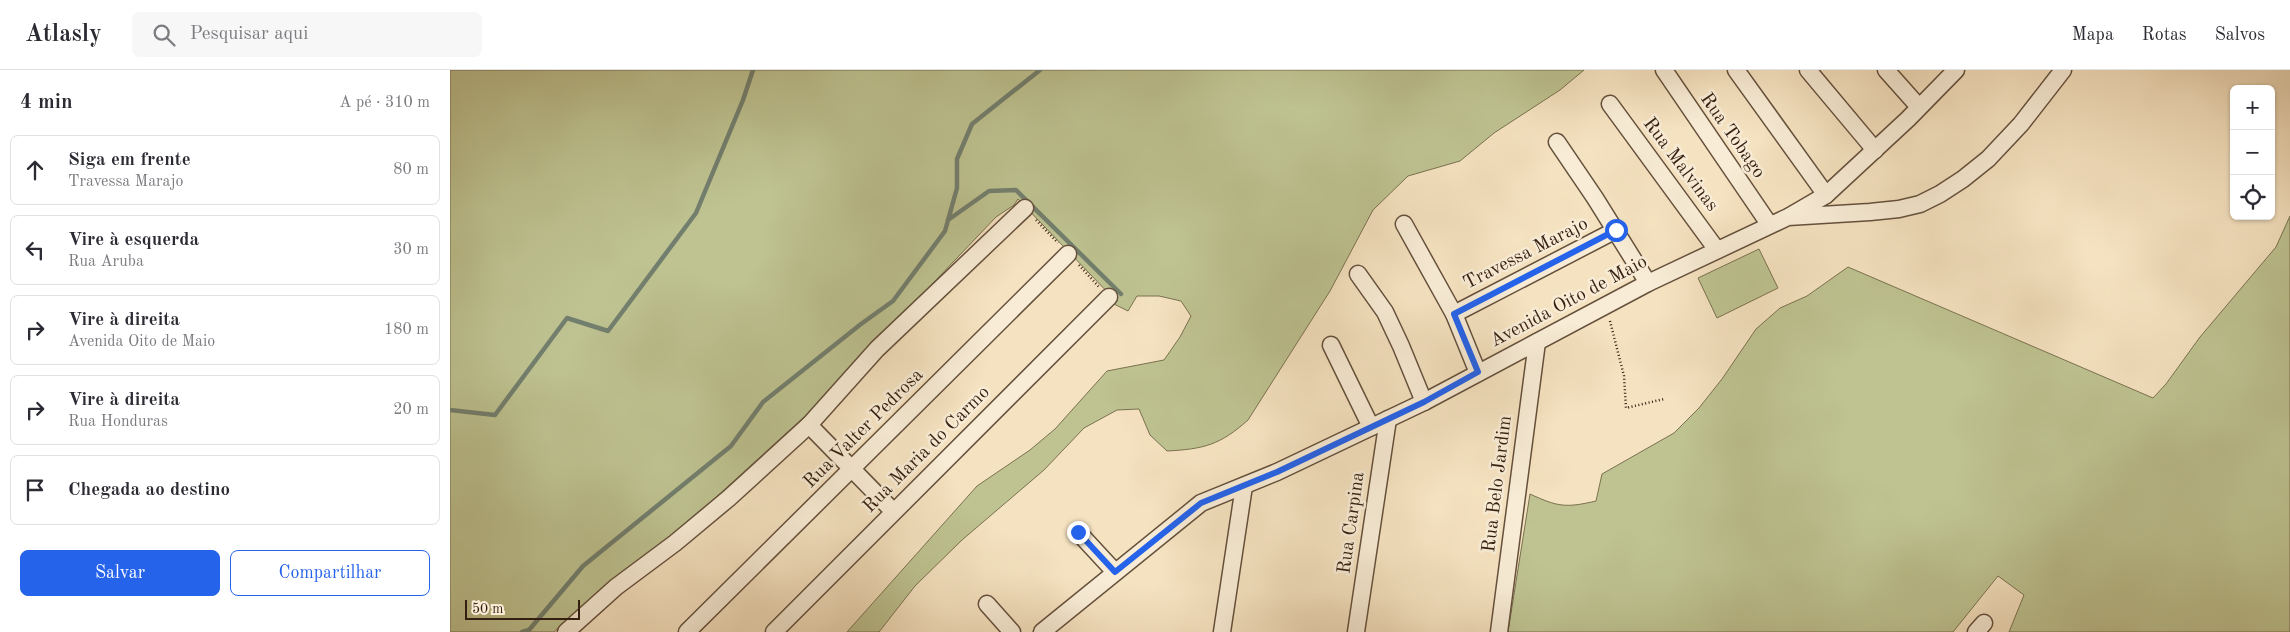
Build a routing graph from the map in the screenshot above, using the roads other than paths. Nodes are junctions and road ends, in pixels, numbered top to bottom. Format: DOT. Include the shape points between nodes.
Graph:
graph roads {
  1 [pos="1664,70"];
  2 [pos="1736,70"];
  3 [pos="1808,70"];
  4 [pos="1886,70"];
  5 [pos="1956,70"];
  6 [pos="2063,70"];
  7 [pos="1610,104"];
  8 [pos="1919,107"];
  9 [pos="1557,142"];
  10 [pos="1875,150"];
  11 [pos="1826,195"];
  12 [pos="1025,208"];
  13 [pos="1788,217"];
  14 [pos="1404,224"];
  15 [pos="1769,224"];
  16 [pos="1616,230"];
  17 [pos="1717,250"];
  18 [pos="1068,254"];
  19 [pos="1358,274"];
  20 [pos="1648,283"];
  21 [pos="1109,297"];
  22 [pos="1454,314"];
  23 [pos="1537,342"];
  24 [pos="1331,345"];
  25 [pos="1478,372"];
  26 [pos="1424,402"];
  27 [pos="1388,419"];
  28 [pos="809,425"];
  29 [pos="1371,428"];
  30 [pos="852,468"];
  31 [pos="1244,486"];
  32 [pos="893,511"];
  33 [pos="1078,532"];
  34 [pos="1115,572"];
  35 [pos="987,604"];
  36 [pos="574,630"];
  37 [pos="687,632"];
  38 [pos="774,632"];
  39 [pos="1012,632"];
  40 [pos="1042,632"];
  41 [pos="1222,632"];
  42 [pos="1356,632"];
  43 [pos="1499,632"];
  1 -- 15 [label="street, Rua Tobago"];
  2 -- 11 [label="street"];
  3 -- 10 [label="street"];
  4 -- 8 [label="street"];
  5 -- 8 [label="street"];
  6 -- 13 [label="street, Avenida Oito de Maio" via="2021,124 1988,158 1940,194 1920,204 1899,209"];
  7 -- 17 [label="street, Rua Malvinas"];
  8 -- 10 [label="street"];
  9 -- 16 [label="street"];
  10 -- 11 [label="street"];
  11 -- 13 [label="street"];
  12 -- 28 [label="street" via="877,349"];
  13 -- 15 [label="street, Avenida Oito de Maio"];
  14 -- 22 [label="street"];
  15 -- 17 [label="street, Avenida Oito de Maio"];
  16 -- 20 [label="street"];
  16 -- 22 [label="street, Travessa Marajo"];
  17 -- 20 [label="street, Avenida Oito de Maio"];
  18 -- 30 [label="street, Rua Valter Pedrosa"];
  19 -- 26 [label="street" via="1402,346"];
  20 -- 23 [label="street, Avenida Oito de Maio"];
  21 -- 32 [label="street, Rua Maria do Carmo"];
  22 -- 25 [label="street"];
  23 -- 25 [label="street, Avenida Oito de Maio"];
  23 -- 43 [label="street, Rua Belo Jardim"];
  24 -- 29 [label="street"];
  25 -- 26 [label="street, Avenida Oito de Maio"];
  26 -- 27 [label="street, Avenida Oito de Maio"];
  27 -- 29 [label="street, Avenida Oito de Maio"];
  27 -- 42 [label="street, Rua Carpina"];
  28 -- 30 [label="street"];
  28 -- 36 [label="street" via="729,498 616,587"];
  29 -- 31 [label="street, Avenida Oito de Maio"];
  30 -- 32 [label="street"];
  30 -- 37 [label="street, Rua Valter Pedrosa"];
  31 -- 34 [label="street, Avenida Oito de Maio" via="1194,508"];
  31 -- 41 [label="street"];
  32 -- 38 [label="street, Rua Maria do Carmo"];
  33 -- 34 [label="street"];
  34 -- 40 [label="street, Avenida Oito de Maio"];
  35 -- 39 [label="street"];
}
